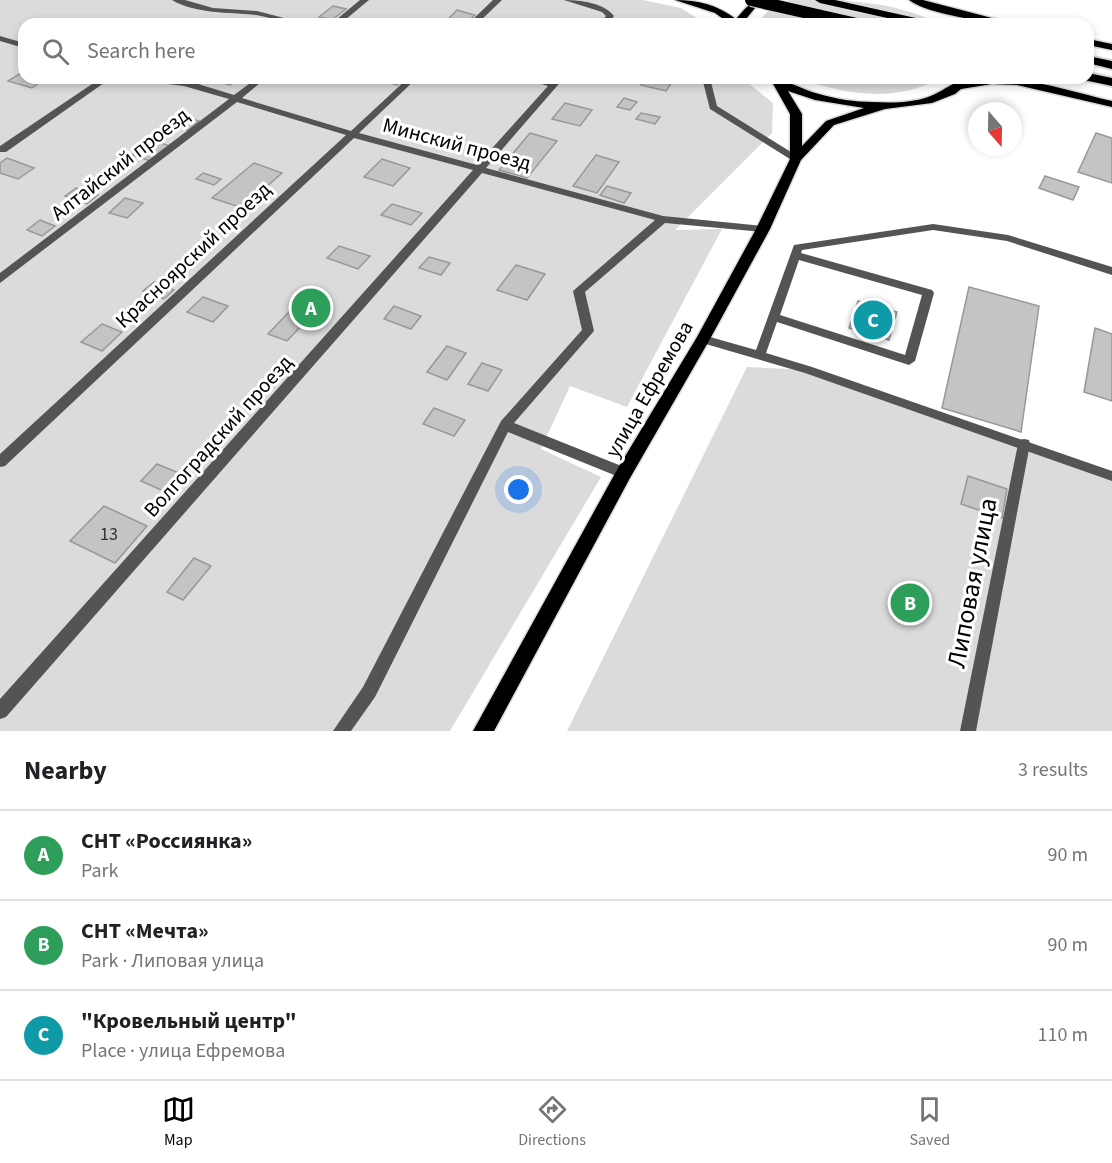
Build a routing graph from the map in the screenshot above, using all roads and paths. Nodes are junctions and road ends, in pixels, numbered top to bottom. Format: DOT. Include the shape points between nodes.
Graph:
graph roads {
  1 [pos="176,0"];
  2 [pos="365,0"];
  3 [pos="498,0"];
  4 [pos="568,0"];
  5 [pos="680,0"];
  6 [pos="751,0"];
  7 [pos="763,0"];
  8 [pos="820,0"];
  9 [pos="914,0"];
  10 [pos="929,6"];
  11 [pos="278,18"];
  12 [pos="342,18"];
  13 [pos="478,18"];
  14 [pos="608,18"];
  15 [pos="728,18"];
  16 [pos="741,18"];
  17 [pos="830,18"];
  18 [pos="902,18"];
  19 [pos="948,18"];
  20 [pos="983,18"];
  21 [pos="0,38"];
  22 [pos="18,44"];
  23 [pos="1094,44"];
  24 [pos="1112,47"];
  25 [pos="1094,60"];
  26 [pos="1112,65"];
  27 [pos="1094,78"];
  28 [pos="1112,82"];
  29 [pos="98,84"];
  30 [pos="187,84"];
  31 [pos="254,84"];
  32 [pos="406,84"];
  33 [pos="554,84"];
  34 [pos="707,84"];
  35 [pos="777,84"];
  36 [pos="785,84"];
  37 [pos="961,84"];
  38 [pos="1026,84"];
  39 [pos="233,99"];
  40 [pos="1112,104"];
  41 [pos="883,106"];
  42 [pos="351,134"];
  43 [pos="0,149"];
  44 [pos="796,159"];
  45 [pos="481,169"];
  46 [pos="663,219"];
  47 [pos="763,229"];
  48 [pos="795,255"];
  49 [pos="1112,271"];
  50 [pos="0,279"];
  51 [pos="773,317"];
  52 [pos="703,339"];
  53 [pos="759,357"];
  54 [pos="505,425"];
  55 [pos="1024,444"];
  56 [pos="0,462"];
  57 [pos="624,473"];
  58 [pos="1112,476"];
  59 [pos="0,711"];
  60 [pos="341,731"];
  61 [pos="483,731"];
  62 [pos="968,731"];
  1 -- 11 [label="street" via="213,10"];
  2 -- 12 [label="street"];
  3 -- 13 [label="street"];
  4 -- 14 [label="street" via="605,10"];
  5 -- 15 [label="main road" via="719,11"];
  6 -- 17 [label="highway, bridge"];
  7 -- 16 [label="main road"];
  8 -- 18 [label="highway"];
  9 -- 10 [label="main road"];
  10 -- 19 [label="main road"];
  10 -- 20 [label="main road"];
  21 -- 22 [label="street"];
  23 -- 24 [label="main road"];
  25 -- 26 [label="highway"];
  27 -- 28 [label="highway"];
  29 -- 43 [label="street"];
  30 -- 39 [label="street, Минский проезд"];
  31 -- 39 [label="street, Алтайский проезд"];
  32 -- 42 [label="street, Красноярский проезд"];
  33 -- 45 [label="street, Волгоградский проезд"];
  34 -- 44 [label="street" via="712,107"];
  35 -- 44 [label="main road" via="796,114"];
  36 -- 41 [label="main road" via="818,97"];
  37 -- 41 [label="main road" via="941,96 914,104"];
  38 -- 40 [label="main road"];
  39 -- 42 [label="street, Минский проезд"];
  39 -- 50 [label="street, Алтайский проезд"];
  41 -- 44 [label="main road, улица Ефремова" via="830,123"];
  42 -- 45 [label="street, Минский проезд"];
  42 -- 56 [label="street, Красноярский проезд"];
  44 -- 47 [label="main road, улица Ефремова"];
  45 -- 46 [label="street, Минский проезд"];
  45 -- 59 [label="street, Волгоградский проезд"];
  46 -- 47 [label="street, Минский проезд"];
  46 -- 54 [label="street" via="579,291 588,331"];
  47 -- 52 [label="main road, улица Ефремова"];
  48 -- 49 [label="street" via="798,247 933,227 1008,238"];
  48 -- 51 [label="street"];
  48 -- 51 [label="street" via="928,293 909,361"];
  51 -- 53 [label="street"];
  52 -- 53 [label="street"];
  52 -- 57 [label="main road, улица Ефремова"];
  53 -- 55 [label="street"];
  54 -- 57 [label="street"];
  54 -- 60 [label="street" via="369,692"];
  55 -- 58 [label="street"];
  55 -- 62 [label="street, Липовая улица"];
  57 -- 61 [label="main road, улица Ефремова"];
}
